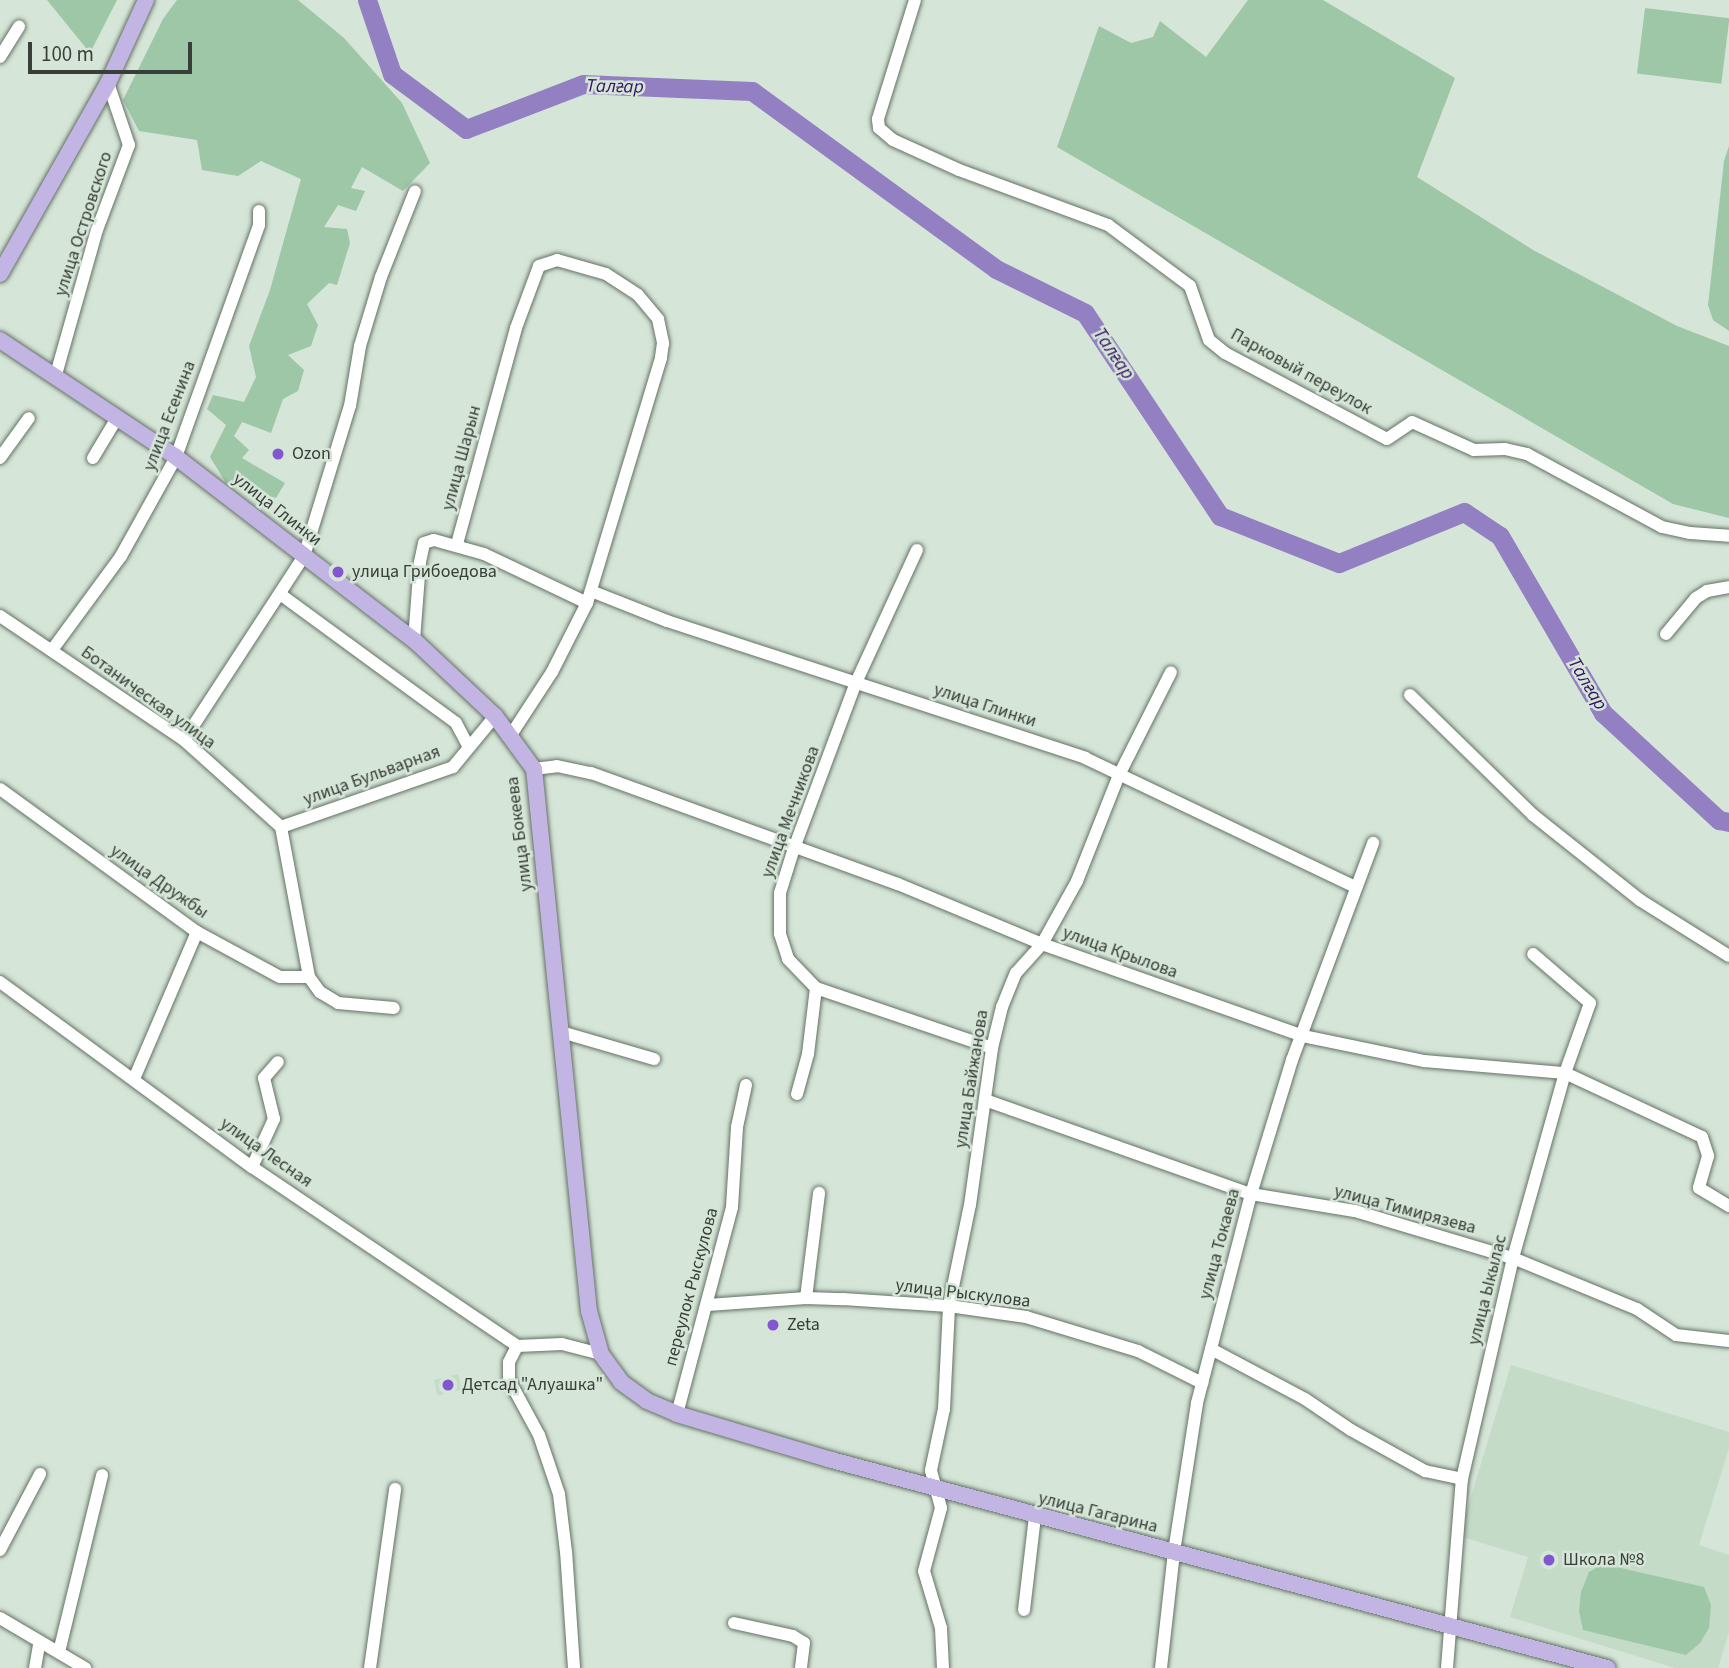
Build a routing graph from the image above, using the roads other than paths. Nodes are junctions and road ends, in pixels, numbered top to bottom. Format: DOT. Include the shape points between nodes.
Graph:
graph roads {
  1 [pos="146,0"];
  2 [pos="915,0"];
  3 [pos="19,26"];
  4 [pos="0,57"];
  5 [pos="108,83"];
  6 [pos="415,191"];
  7 [pos="259,211"];
  8 [pos="0,274"];
  9 [pos="0,340"];
  10 [pos="55,378"];
  11 [pos="29,418"];
  12 [pos="117,418"];
  13 [pos="176,457"];
  14 [pos="0,458"];
  15 [pos="93,458"];
  16 [pos="1729,536"];
  17 [pos="457,544"];
  18 [pos="917,550"];
  19 [pos="304,555"];
  20 [pos="1729,586"];
  21 [pos="280,594"];
  22 [pos="589,597"];
  23 [pos="0,616"];
  24 [pos="1666,634"];
  25 [pos="414,640"];
  26 [pos="51,650"];
  27 [pos="1171,672"];
  28 [pos="855,685"];
  29 [pos="1410,695"];
  30 [pos="495,716"];
  31 [pos="511,735"];
  32 [pos="184,740"];
  33 [pos="468,746"];
  34 [pos="534,769"];
  35 [pos="1119,775"];
  36 [pos="0,789"];
  37 [pos="281,827"];
  38 [pos="1373,844"];
  39 [pos="794,848"];
  40 [pos="1354,887"];
  41 [pos="197,932"];
  42 [pos="1042,944"];
  43 [pos="1533,954"];
  44 [pos="1729,956"];
  45 [pos="309,977"];
  46 [pos="0,982"];
  47 [pos="816,988"];
  48 [pos="394,1007"];
  49 [pos="561,1032"];
  50 [pos="1303,1036"];
  51 [pos="992,1048"];
  52 [pos="654,1059"];
  53 [pos="278,1062"];
  54 [pos="1565,1073"];
  55 [pos="134,1079"];
  56 [pos="746,1085"];
  57 [pos="797,1094"];
  58 [pos="985,1100"];
  59 [pos="252,1167"];
  60 [pos="819,1193"];
  61 [pos="1251,1194"];
  62 [pos="1729,1206"];
  63 [pos="1513,1258"];
  64 [pos="806,1298"];
  65 [pos="708,1305"];
  66 [pos="948,1306"];
  67 [pos="1729,1341"];
  68 [pos="517,1346"];
  69 [pos="1211,1349"];
  70 [pos="601,1354"];
  71 [pos="1202,1383"];
  72 [pos="677,1415"];
  73 [pos="40,1474"];
  74 [pos="102,1475"];
  75 [pos="1462,1479"];
  76 [pos="936,1488"];
  77 [pos="395,1489"];
  78 [pos="964,1496"];
  79 [pos="941,1508"];
  80 [pos="1035,1517"];
  81 [pos="0,1550"];
  82 [pos="1174,1552"];
  83 [pos="1024,1610"];
  84 [pos="0,1618"];
  85 [pos="734,1623"];
  86 [pos="1448,1625"];
  87 [pos="40,1641"];
  88 [pos="59,1652"];
  89 [pos="35,1668"];
  90 [pos="85,1668"];
  91 [pos="370,1668"];
  92 [pos="574,1668"];
  93 [pos="801,1668"];
  94 [pos="943,1668"];
  95 [pos="1161,1668"];
  96 [pos="1447,1668"];
  97 [pos="1607,1668"];
  1 -- 5 [label="main road"];
  2 -- 16 [label="street, Парковый переулок" via="879,113 879,128 893,140 959,170 1108,225 1190,286 1209,340 1225,353 1387,439 1412,422 1474,450 1527,454 1662,527"];
  3 -- 4 [label="street"];
  5 -- 8 [label="main road"];
  5 -- 10 [label="street, улица Островского" via="129,145 97,230"];
  6 -- 19 [label="street" via="363,334 350,406"];
  7 -- 13 [label="street, улица Есенина" via="259,225"];
  9 -- 10 [label="main road, улица Глинки"];
  10 -- 12 [label="main road, улица Глинки"];
  11 -- 14 [label="street"];
  12 -- 13 [label="main road, улица Глинки"];
  12 -- 15 [label="street"];
  13 -- 19 [label="main road, улица Глинки"];
  13 -- 26 [label="street, улица Есенина" via="121,556"];
  17 -- 22 [label="street, улица Глинки"];
  17 -- 22 [label="street, улица Шарын" via="516,328 539,266 557,260 606,274 638,295 658,318 663,343"];
  17 -- 25 [label="street" via="424,543"];
  18 -- 28 [label="street, улица Мечникова"];
  19 -- 21 [label="street"];
  19 -- 25 [label="main road, улица Глинки"];
  20 -- 24 [label="street" via="1696,598"];
  21 -- 32 [label="street"];
  21 -- 33 [label="street" via="456,723"];
  22 -- 28 [label="street, улица Глинки"];
  22 -- 31 [label="street" via="552,672"];
  23 -- 26 [label="street, Ботаническая улица"];
  25 -- 30 [label="main road, улица Глинки"];
  26 -- 32 [label="street, Ботаническая улица"];
  27 -- 35 [label="street, улица Байжанова"];
  28 -- 35 [label="street, улица Глинки" via="1085,758"];
  28 -- 39 [label="street, улица Мечникова"];
  29 -- 44 [label="street" via="1533,815 1640,900"];
  30 -- 31 [label="main road, улица Глинки"];
  30 -- 33 [label="street, улица Бульварная"];
  31 -- 34 [label="main road, улица Бокеева"];
  32 -- 37 [label="street, Ботаническая улица"];
  33 -- 37 [label="street, улица Бульварная" via="453,767"];
  34 -- 39 [label="street, улица Крылова" via="557,766 591,773"];
  34 -- 49 [label="main road, улица Бокеева"];
  35 -- 40 [label="street, улица Глинки"];
  35 -- 42 [label="street, улица Байжанова" via="1077,881"];
  36 -- 41 [label="street, улица Дружбы"];
  37 -- 45 [label="street"];
  38 -- 40 [label="street, улица Токаева"];
  39 -- 42 [label="street, улица Крылова" via="898,884"];
  39 -- 47 [label="street, улица Мечникова" via="780,893 780,934 788,959"];
  40 -- 50 [label="street, улица Токаева"];
  41 -- 45 [label="street, улица Дружбы" via="280,977"];
  41 -- 55 [label="street"];
  42 -- 50 [label="street, улица Крылова"];
  42 -- 51 [label="street, улица Байжанова" via="1016,973"];
  43 -- 54 [label="street, улица Ыкылас" via="1590,1003"];
  45 -- 48 [label="street" via="320,992 338,1003"];
  46 -- 55 [label="street, улица Лесная"];
  47 -- 51 [label="street, улица Мечникова"];
  47 -- 57 [label="street" via="808,1054"];
  49 -- 52 [label="street"];
  49 -- 70 [label="main road, улица Бокеева" via="589,1311"];
  50 -- 54 [label="street, улица Крылова" via="1424,1061"];
  50 -- 61 [label="street, улица Токаева"];
  51 -- 58 [label="street, улица Байжанова"];
  53 -- 59 [label="street" via="264,1079 274,1119"];
  54 -- 62 [label="street, улица Крылова" via="1702,1137 1709,1156 1699,1188"];
  54 -- 63 [label="street, улица Ыкылас"];
  55 -- 59 [label="street, улица Лесная"];
  56 -- 65 [label="street, переулок Рыскулова" via="737,1127 732,1207"];
  58 -- 61 [label="street, улица Тимирязева"];
  58 -- 66 [label="street, улица Байжанова" via="970,1205"];
  59 -- 68 [label="street, улица Лесная"];
  60 -- 64 [label="street"];
  61 -- 63 [label="street, улица Тимирязева" via="1355,1211"];
  61 -- 69 [label="street, улица Токаева"];
  63 -- 67 [label="street, улица Тимирязева" via="1637,1310 1676,1335"];
  63 -- 75 [label="street, улица Ыкылас"];
  64 -- 65 [label="street, улица Рыскулова"];
  64 -- 66 [label="street, улица Рыскулова"];
  65 -- 72 [label="street, переулок Рыскулова"];
  66 -- 71 [label="street, улица Рыскулова" via="1026,1317 1138,1351"];
  66 -- 76 [label="street, улица Байжанова" via="944,1409 931,1470"];
  68 -- 70 [label="street" via="562,1344"];
  68 -- 92 [label="street" via="509,1362 509,1380 539,1435 559,1494"];
  69 -- 71 [label="street, улица Токаева"];
  69 -- 75 [label="street" via="1425,1471"];
  70 -- 72 [label="main road, улица Гагарина" via="621,1382"];
  71 -- 82 [label="street, улица Токаева"];
  72 -- 76 [label="main road, улица Гагарина"];
  73 -- 81 [label="street"];
  74 -- 88 [label="street"];
  75 -- 86 [label="street, улица Ыкылас"];
  76 -- 78 [label="main road, улица Гагарина"];
  76 -- 79 [label="street, улица Байжанова"];
  77 -- 91 [label="street"];
  78 -- 79 [label="street"];
  78 -- 80 [label="main road, улица Гагарина"];
  79 -- 94 [label="street" via="924,1571 941,1628"];
  80 -- 82 [label="main road, улица Гагарина"];
  80 -- 83 [label="street"];
  82 -- 86 [label="main road, улица Гагарина"];
  82 -- 95 [label="street, улица Токаева"];
  84 -- 87 [label="street"];
  85 -- 93 [label="street" via="793,1636 804,1643"];
  86 -- 96 [label="street, улица Ыкылас"];
  86 -- 97 [label="main road, улица Гагарина"];
  87 -- 88 [label="street"];
  87 -- 89 [label="street"];
  88 -- 90 [label="street"];
}
